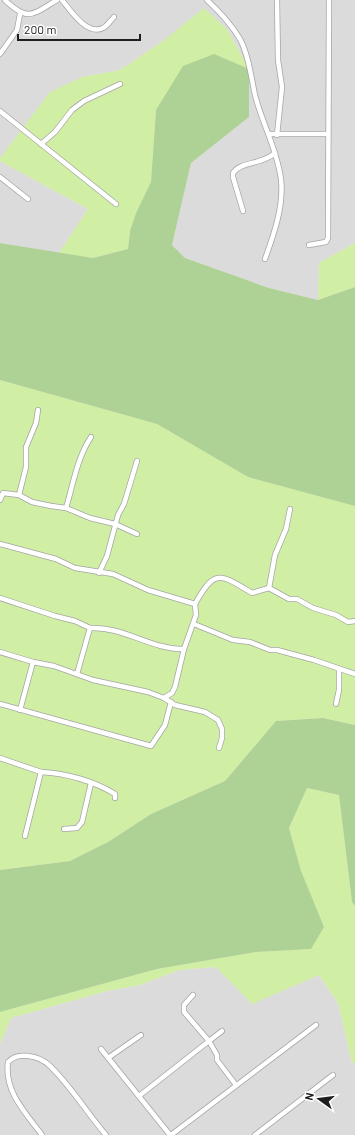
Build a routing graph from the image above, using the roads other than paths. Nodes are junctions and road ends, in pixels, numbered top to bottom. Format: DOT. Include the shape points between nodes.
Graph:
graph roads {
  1 [pos="5,0"];
  2 [pos="57,0"];
  3 [pos="62,0"];
  4 [pos="207,0"];
  5 [pos="277,0"];
  6 [pos="329,0"];
  7 [pos="20,14"];
  8 [pos="114,17"];
  9 [pos="0,54"];
  10 [pos="120,84"];
  11 [pos="0,111"];
  12 [pos="269,134"];
  13 [pos="328,134"];
  14 [pos="277,135"];
  15 [pos="41,144"];
  16 [pos="275,153"];
  17 [pos="0,177"];
  18 [pos="28,199"];
  19 [pos="116,204"];
  20 [pos="244,212"];
  21 [pos="309,245"];
  22 [pos="265,259"];
  23 [pos="38,410"];
  24 [pos="91,437"];
  25 [pos="138,461"];
  26 [pos="19,495"];
  27 [pos="0,500"];
  28 [pos="66,508"];
  29 [pos="290,509"];
  30 [pos="115,524"];
  31 [pos="137,534"];
  32 [pos="0,544"];
  33 [pos="99,573"];
  34 [pos="268,588"];
  35 [pos="0,598"];
  36 [pos="195,604"];
  37 [pos="355,621"];
  38 [pos="194,624"];
  39 [pos="90,628"];
  40 [pos="184,649"];
  41 [pos="0,652"];
  42 [pos="33,662"];
  43 [pos="339,669"];
  44 [pos="78,674"];
  45 [pos="355,674"];
  46 [pos="164,698"];
  47 [pos="170,702"];
  48 [pos="0,704"];
  49 [pos="336,704"];
  50 [pos="20,710"];
  51 [pos="219,748"];
  52 [pos="0,758"];
  53 [pos="41,772"];
  54 [pos="91,783"];
  55 [pos="115,798"];
  56 [pos="64,829"];
  57 [pos="25,836"];
  58 [pos="193,995"];
  59 [pos="316,1025"];
  60 [pos="222,1031"];
  61 [pos="140,1035"];
  62 [pos="209,1041"];
  63 [pos="101,1049"];
  64 [pos="108,1058"];
  65 [pos="333,1075"];
  66 [pos="236,1085"];
  67 [pos="139,1096"];
  68 [pos="42,1135"];
  69 [pos="106,1135"];
  70 [pos="170,1135"];
  71 [pos="255,1135"];
  1 -- 7 [label="street"];
  2 -- 7 [label="street" via="35,12"];
  3 -- 8 [label="street" via="91,29 103,28"];
  4 -- 12 [label="street" via="227,20 241,41 255,96"];
  5 -- 14 [label="street" via="278,60 282,87"];
  6 -- 13 [label="street"];
  7 -- 9 [label="street" via="17,30"];
  10 -- 15 [label="street" via="84,101 72,110 55,132"];
  11 -- 15 [label="street"];
  12 -- 14 [label="street"];
  12 -- 16 [label="street"];
  13 -- 14 [label="street"];
  13 -- 21 [label="street" via="328,238 326,242"];
  15 -- 19 [label="street"];
  16 -- 20 [label="street" via="265,161 242,166 233,173"];
  16 -- 22 [label="street" via="281,179 281,195 273,237"];
  17 -- 18 [label="street"];
  23 -- 26 [label="street" via="36,423 26,447 26,467"];
  24 -- 28 [label="street" via="78,466"];
  25 -- 30 [label="street"];
  26 -- 27 [label="street" via="3,493"];
  26 -- 28 [label="street" via="32,502"];
  28 -- 30 [label="street" via="90,518"];
  29 -- 34 [label="street"];
  30 -- 31 [label="street"];
  30 -- 33 [label="street" via="107,556"];
  32 -- 33 [label="street"];
  33 -- 36 [label="street" via="113,574 148,590"];
  34 -- 36 [label="street" via="252,593 230,581 212,579 206,584"];
  34 -- 37 [label="street" via="348,622"];
  35 -- 39 [label="street"];
  36 -- 38 [label="street"];
  38 -- 40 [label="street"];
  38 -- 43 [label="street" via="233,640 250,642"];
  39 -- 40 [label="street" via="127,635 166,648"];
  39 -- 44 [label="street"];
  40 -- 46 [label="street" via="176,687"];
  41 -- 42 [label="street"];
  42 -- 44 [label="street"];
  42 -- 50 [label="street"];
  43 -- 45 [label="street"];
  43 -- 49 [label="street"];
  44 -- 46 [label="street"];
  46 -- 47 [label="street"];
  47 -- 50 [label="street" via="165,725 151,746"];
  47 -- 51 [label="street" via="205,712 218,720 222,729"];
  48 -- 50 [label="street"];
  52 -- 53 [label="street"];
  53 -- 54 [label="street" via="63,774"];
  53 -- 57 [label="street"];
  54 -- 55 [label="street" via="110,790 115,794"];
  54 -- 56 [label="street" via="82,822 77,828"];
  58 -- 62 [label="street" via="184,1005 184,1012"];
  59 -- 66 [label="street"];
  60 -- 62 [label="street"];
  61 -- 64 [label="street"];
  62 -- 66 [label="street" via="217,1060"];
  62 -- 67 [label="street"];
  63 -- 64 [label="street"];
  64 -- 67 [label="street"];
  65 -- 71 [label="street"];
  66 -- 70 [label="street"];
  67 -- 70 [label="street"];
  68 -- 69 [label="street" via="9,1086 7,1068 11,1058 28,1056 49,1065"];
}
